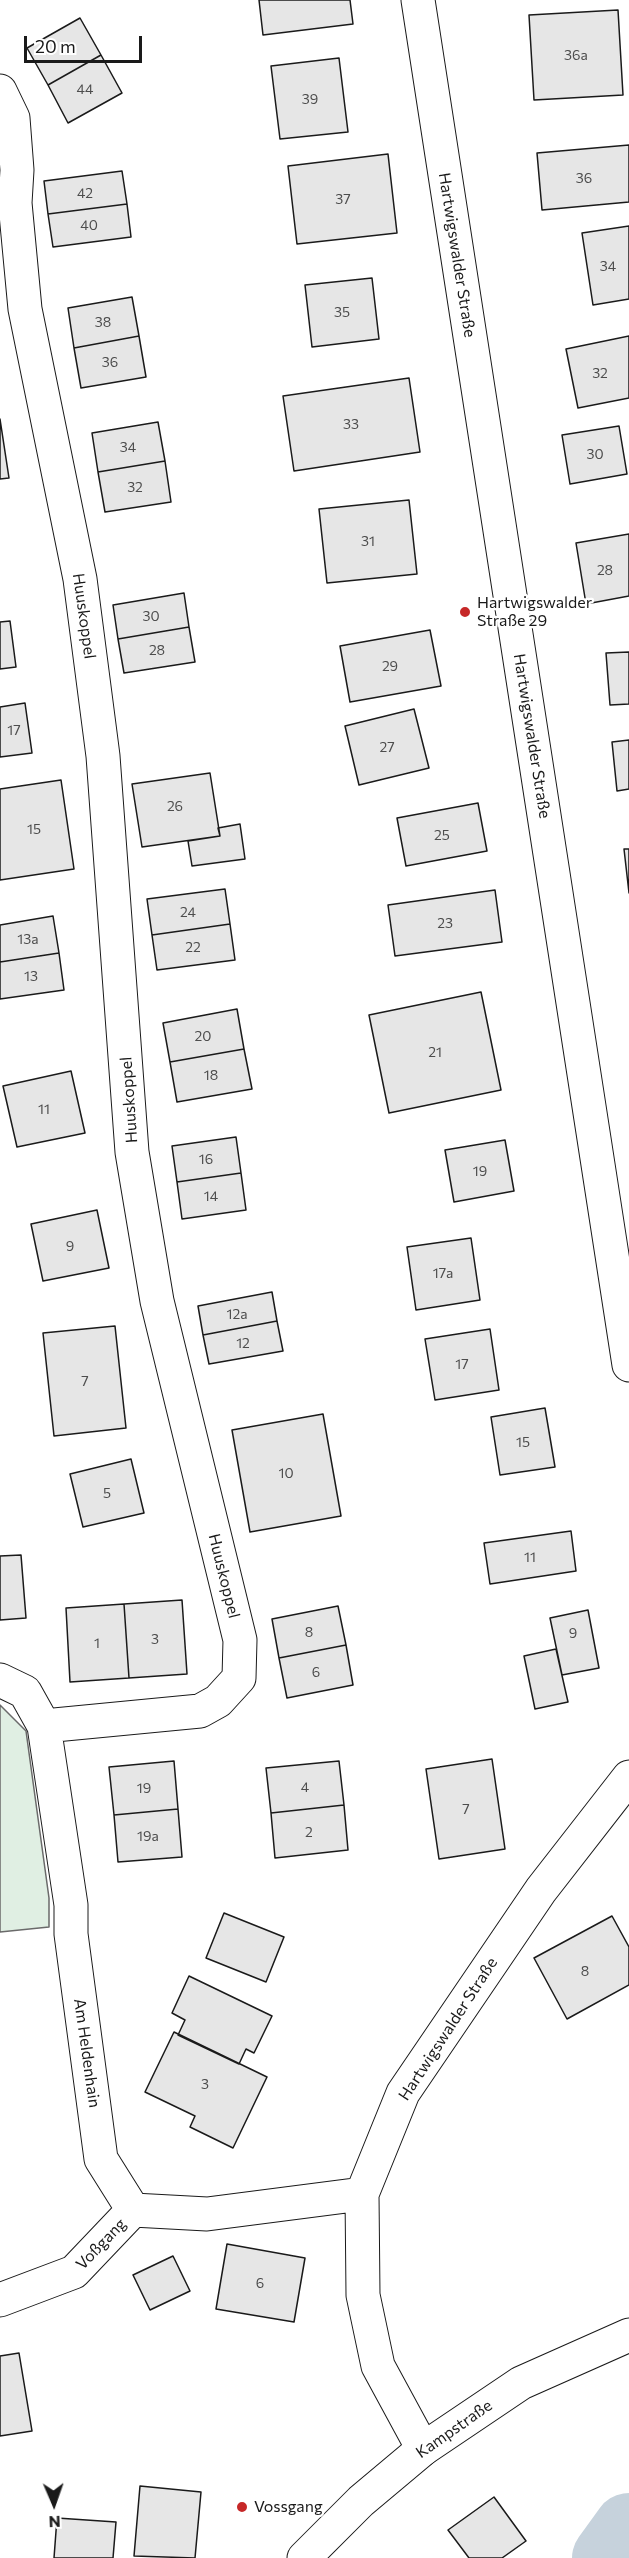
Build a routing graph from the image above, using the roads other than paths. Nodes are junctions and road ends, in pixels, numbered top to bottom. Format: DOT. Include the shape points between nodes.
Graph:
graph roads {
  1 [pos="418,0"];
  2 [pos="0,91"];
  3 [pos="8,202"];
  4 [pos="13,308"];
  5 [pos="629,1365"];
  6 [pos="0,1680"];
  7 [pos="44,1726"];
  8 [pos="629,1777"];
  9 [pos="362,2194"];
  10 [pos="133,2210"];
  11 [pos="0,2300"];
  12 [pos="629,2335"];
  13 [pos="423,2449"];
  14 [pos="304,2558"];
  1 -- 5 [label="street, Hartwigswalder Straße"];
  2 -- 3 [label="street, Huuskoppel" via="13,118 17,170"];
  3 -- 4 [label="street, Huuskoppel"];
  4 -- 7 [label="street, Huuskoppel" via="80,579 101,744 132,1152 157,1301 240,1640 239,1678 218,1701 200,1711"];
  6 -- 7 [label="street, Am Heldenhain" via="25,1692"];
  7 -- 10 [label="street, Am Heldenhain" via="71,1905 71,1934 101,2159"];
  8 -- 9 [label="street, Hartwigswalder Straße" via="542,1890 403,2093"];
  9 -- 10 [label="street" via="207,2214"];
  9 -- 13 [label="street, Hartwigswalder Straße" via="363,2295 378,2366"];
  10 -- 11 [label="street, Voßgang" via="74,2272"];
  12 -- 13 [label="street, Kampstraße" via="521,2383"];
  13 -- 14 [label="street, Kampstraße" via="361,2501"];
}
